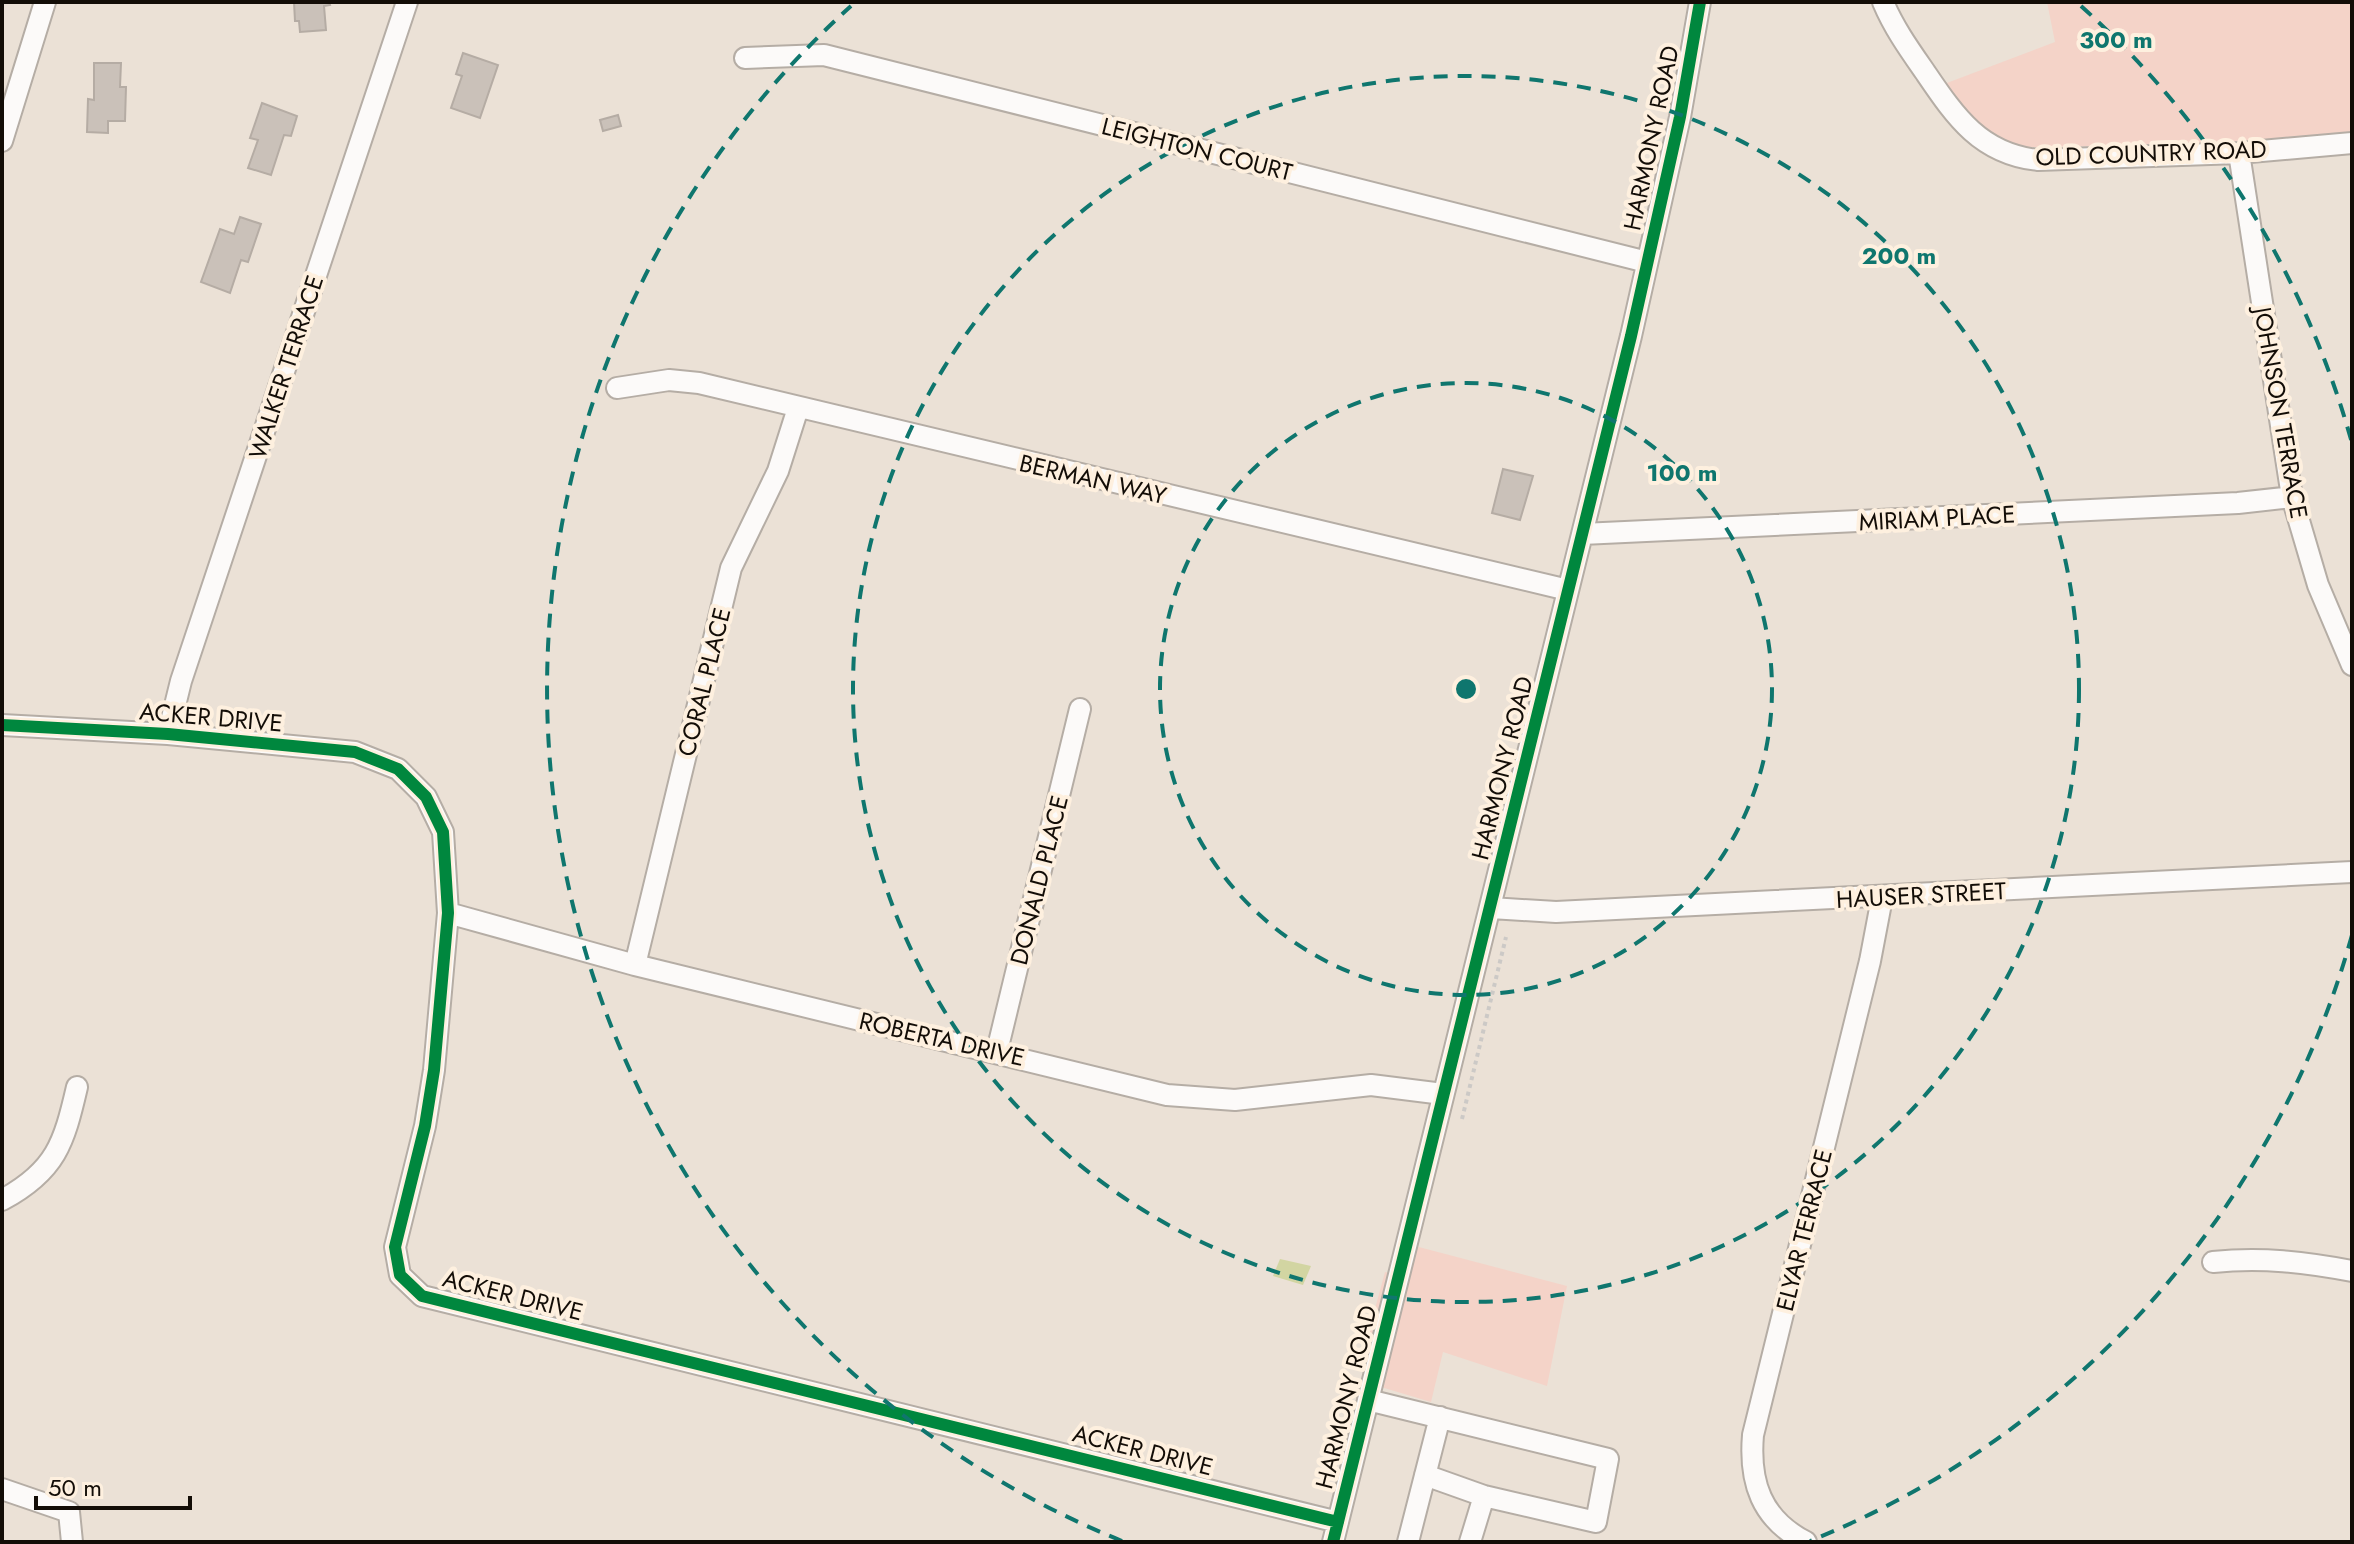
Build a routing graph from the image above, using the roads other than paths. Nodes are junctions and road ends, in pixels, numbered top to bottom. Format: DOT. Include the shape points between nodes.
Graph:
graph roads {
  1 [pos="45,2"];
  2 [pos="407,2"];
  3 [pos="1700,2"];
  4 [pos="1883,2"];
  5 [pos="745,58"];
  6 [pos="2,141"];
  7 [pos="2352,143"];
  8 [pos="2239,153"];
  9 [pos="1647,262"];
  10 [pos="617,388"];
  11 [pos="798,408"];
  12 [pos="2292,497"];
  13 [pos="1582,534"];
  14 [pos="1568,590"];
  15 [pos="2352,665"];
  16 [pos="1080,709"];
  17 [pos="2,725"];
  18 [pos="168,734"];
  19 [pos="2352,872"];
  20 [pos="1882,898"];
  21 [pos="1491,908"];
  22 [pos="448,913"];
  23 [pos="635,965"];
  24 [pos="997,1051"];
  25 [pos="77,1087"];
  26 [pos="1443,1094"];
  27 [pos="2,1200"];
  28 [pos="2213,1262"];
  29 [pos="2352,1271"];
  30 [pos="1368,1400"];
  31 [pos="1440,1417"];
  32 [pos="1425,1475"];
  33 [pos="2,1489"];
  34 [pos="1484,1496"];
  35 [pos="1338,1522"];
  36 [pos="72,1542"];
  37 [pos="1333,1542"];
  38 [pos="1408,1542"];
  39 [pos="1470,1542"];
  40 [pos="1806,1542"];
  1 -- 6 [label="street"];
  2 -- 18 [label="street, WALKER TERRACE" via="181,681"];
  3 -- 9 [label="street, HARMONY ROAD"];
  4 -- 8 [label="street, OLD COUNTRY ROAD" via="1892,25 1958,120 1998,150 2038,160"];
  5 -- 9 [label="street, LEIGHTON COURT" via="824,55"];
  7 -- 8 [label="street, OLD COUNTRY ROAD"];
  8 -- 12 [label="street, JOHNSON TERRACE"];
  9 -- 13 [label="street, HARMONY ROAD"];
  10 -- 11 [label="street, BERMAN WAY" via="685,380"];
  11 -- 14 [label="street, BERMAN WAY"];
  11 -- 23 [label="street, CORAL PLACE" via="778,471 731,568"];
  12 -- 13 [label="street, MIRIAM PLACE"];
  12 -- 15 [label="street, JOHNSON TERRACE" via="2318,585"];
  13 -- 14 [label="street, HARMONY ROAD"];
  14 -- 21 [label="street, HARMONY ROAD"];
  16 -- 24 [label="street, DONALD PLACE"];
  17 -- 18 [label="street, ACKER DRIVE"];
  18 -- 22 [label="street, ACKER DRIVE" via="355,752 398,769 426,797 443,832"];
  19 -- 20 [label="street, HAUSER STREET"];
  20 -- 21 [label="street, HAUSER STREET" via="1556,912"];
  20 -- 40 [label="street, ELYAR TERRACE" via="1753,1435 1754,1484 1762,1503 1774,1519"];
  21 -- 26 [label="street, HARMONY ROAD"];
  22 -- 23 [label="street, ROBERTA DRIVE"];
  22 -- 35 [label="street, ACKER DRIVE" via="432,1084 395,1247 400,1275 422,1296"];
  23 -- 24 [label="street, ROBERTA DRIVE"];
  24 -- 26 [label="street, ROBERTA DRIVE" via="1192,1099 1235,1100 1371,1085"];
  25 -- 27 [label="street" via="65,1140 51,1163"];
  26 -- 30 [label="street, HARMONY ROAD"];
  28 -- 29 [label="street" via="2289,1259"];
  30 -- 31 [label="street"];
  30 -- 35 [label="street, HARMONY ROAD"];
  31 -- 32 [label="street"];
  31 -- 34 [label="street" via="1608,1459 1596,1522"];
  32 -- 34 [label="street"];
  32 -- 38 [label="street"];
  33 -- 36 [label="street" via="69,1512"];
  34 -- 39 [label="street"];
  35 -- 37 [label="street, HARMONY ROAD"];
}
